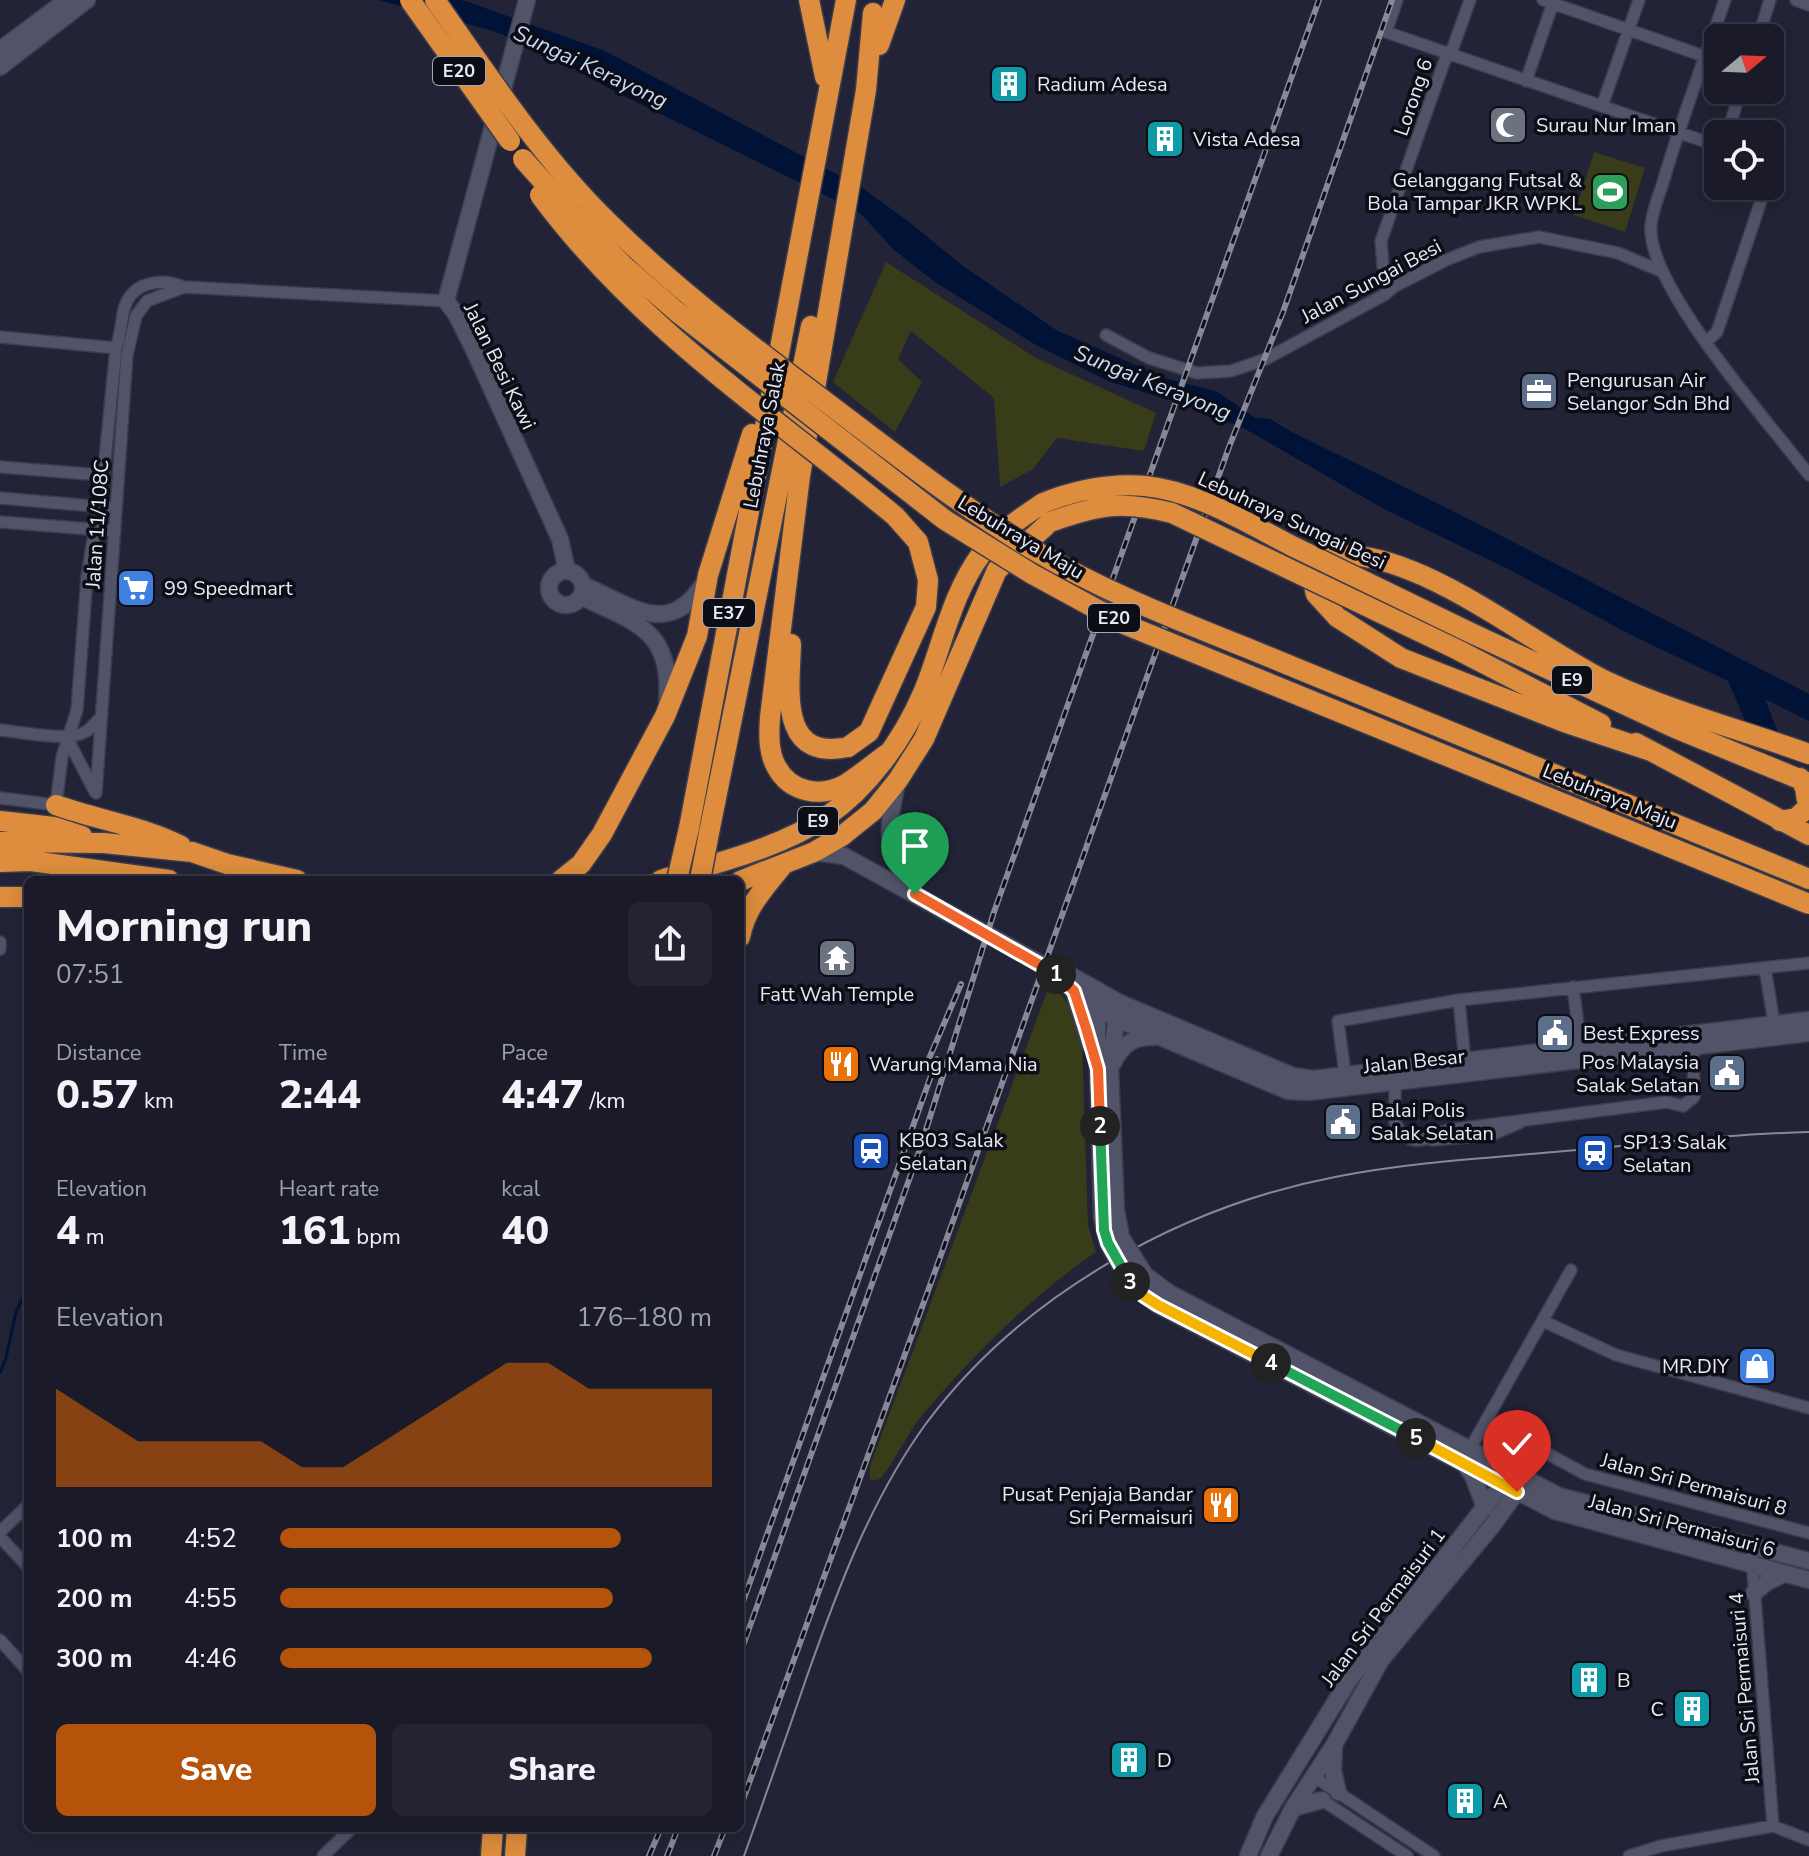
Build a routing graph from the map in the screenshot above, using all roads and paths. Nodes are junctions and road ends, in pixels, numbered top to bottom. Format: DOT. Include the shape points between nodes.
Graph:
graph roads {
  1 [pos="67,0"];
  2 [pos="87,0"];
  3 [pos="410,0"];
  4 [pos="435,0"];
  5 [pos="809,0"];
  6 [pos="846,0"];
  7 [pos="895,0"];
  8 [pos="1397,0"];
  9 [pos="1470,0"];
  10 [pos="1639,0"];
  11 [pos="1725,0"];
  12 [pos="1770,0"];
  13 [pos="1796,0"];
  14 [pos="1550,1"];
  15 [pos="526,4"];
  16 [pos="1809,5"];
  17 [pos="875,6"];
  18 [pos="1717,24"];
  19 [pos="1762,24"];
  20 [pos="1629,30"];
  21 [pos="0,50"];
  22 [pos="1448,55"];
  23 [pos="1704,57"];
  24 [pos="1704,60"];
  25 [pos="0,67"];
  26 [pos="1526,81"];
  27 [pos="866,90"];
  28 [pos="828,92"];
  29 [pos="1602,106"];
  30 [pos="1677,134"];
  31 [pos="1704,142"];
  32 [pos="523,159"];
  33 [pos="1761,200"];
  34 [pos="1661,271"];
  35 [pos="1395,286"];
  36 [pos="184,287"];
  37 [pos="446,301"];
  38 [pos="1106,335"];
  39 [pos="0,337"];
  40 [pos="1706,342"];
  41 [pos="116,348"];
  42 [pos="815,378"];
  43 [pos="769,398"];
  44 [pos="788,438"];
  45 [pos="0,467"];
  46 [pos="102,475"];
  47 [pos="1809,475"];
  48 [pos="0,498"];
  49 [pos="100,507"];
  50 [pos="116,508"];
  51 [pos="0,522"];
  52 [pos="98,530"];
  53 [pos="115,531"];
  54 [pos="567,571"];
  55 [pos="708,575"];
  56 [pos="787,588"];
  57 [pos="583,591"];
  58 [pos="1463,641"];
  59 [pos="933,695"];
  60 [pos="665,716"];
  61 [pos="99,719"];
  62 [pos="0,730"];
  63 [pos="66,736"];
  64 [pos="1648,750"];
  65 [pos="887,754"];
  66 [pos="1809,754"];
  67 [pos="898,780"];
  68 [pos="1804,780"];
  69 [pos="0,798"];
  70 [pos="56,805"];
  71 [pos="0,821"];
  72 [pos="1780,821"];
  73 [pos="699,831"];
  74 [pos="1809,835"];
  75 [pos="0,842"];
  76 [pos="104,843"];
  77 [pos="28,851"];
  78 [pos="192,852"];
  79 [pos="814,852"];
  80 [pos="0,862"];
  81 [pos="785,863"];
  82 [pos="150,876"];
  83 [pos="282,876"];
  84 [pos="566,876"];
  85 [pos="673,876"];
  86 [pos="679,876"];
  87 [pos="700,876"];
  88 [pos="744,879"];
  89 [pos="1809,879"];
  90 [pos="915,894"];
  91 [pos="0,897"];
  92 [pos="24,897"];
  93 [pos="1809,904"];
  94 [pos="744,919"];
  95 [pos="0,942"];
  96 [pos="0,949"];
  97 [pos="1809,963"];
  98 [pos="1765,968"];
  99 [pos="1052,970"];
  100 [pos="1573,987"];
  101 [pos="1074,991"];
  102 [pos="1459,1000"];
  103 [pos="1100,1001"];
  104 [pos="1118,1011"];
  105 [pos="1809,1020"];
  106 [pos="1774,1023"];
  107 [pos="1809,1033"];
  108 [pos="1163,1039"];
  109 [pos="1693,1046"];
  110 [pos="1581,1047"];
  111 [pos="1465,1062"];
  112 [pos="1104,1069"];
  113 [pos="1345,1074"];
  114 [pos="1395,1082"];
  115 [pos="1571,1270"];
  116 [pos="1543,1321"];
  117 [pos="1809,1408"];
  118 [pos="1487,1421"];
  119 [pos="1467,1456"];
  120 [pos="1515,1482"];
  121 [pos="1485,1508"];
  122 [pos="24,1509"];
  123 [pos="1555,1511"];
  124 [pos="1492,1526"];
  125 [pos="1809,1533"];
  126 [pos="0,1534"];
  127 [pos="1751,1556"];
  128 [pos="1809,1561"];
  129 [pos="24,1562"];
  130 [pos="1784,1574"];
  131 [pos="1809,1580"];
  132 [pos="1754,1593"];
  133 [pos="0,1640"];
  134 [pos="24,1667"];
  135 [pos="1334,1745"];
  136 [pos="1306,1753"];
  137 [pos="1306,1780"];
  138 [pos="1283,1788"];
  139 [pos="1338,1792"];
  140 [pos="1322,1800"];
  141 [pos="1293,1808"];
  142 [pos="1773,1826"];
  143 [pos="348,1832"];
  144 [pos="493,1832"];
  145 [pos="517,1832"];
  146 [pos="1809,1840"];
  147 [pos="323,1856"];
  148 [pos="491,1856"];
  149 [pos="515,1856"];
  150 [pos="1248,1856"];
  151 [pos="1269,1856"];
  152 [pos="1407,1856"];
  153 [pos="1434,1856"];
  154 [pos="1629,1856"];
  1 -- 21 [label="street"];
  2 -- 25 [label="street"];
  3 -- 32 [label="highway, Lebuhraya Maju / E20, bridge"];
  4 -- 89 [label="highway, Lebuhraya Maju / E20, bridge" via="504,99 609,224 729,329 914,468 1034,550 1132,601"];
  5 -- 28 [label="highway"];
  6 -- 28 [label="highway, Lebuhraya Salak / E37"];
  7 -- 27 [label="highway"];
  8 -- 22 [label="street" via="1386,32"];
  9 -- 22 [label="street, Lorong 6"];
  10 -- 20 [label="street"];
  11 -- 18 [label="street"];
  12 -- 19 [label="street"];
  13 -- 16 [label="street"];
  14 -- 20 [label="street"];
  14 -- 26 [label="street"];
  15 -- 37 [label="street, Jalan Besi Kawi"];
  17 -- 27 [label="highway"];
  17 -- 44 [label="highway, Lebuhraya Salak / E37"];
  20 -- 23 [label="street"];
  20 -- 29 [label="street"];
  22 -- 26 [label="street"];
  22 -- 35 [label="street, Lorong 6" via="1381,241 1383,266"];
  24 -- 30 [label="street"];
  26 -- 29 [label="street"];
  27 -- 42 [label="highway"];
  28 -- 43 [label="highway, Lebuhraya Salak / E37"];
  29 -- 30 [label="street"];
  30 -- 31 [label="street"];
  30 -- 34 [label="street" via="1650,227"];
  32 -- 56 [label="highway, bridge" via="539,195 567,232 630,300 895,516 918,542 928,580 926,607 869,732 848,747 823,748 794,727 789,713"];
  32 -- 93 [label="highway, Lebuhraya Maju / E20, bridge" via="623,265 676,311 945,520 1032,574 1124,624"];
  33 -- 40 [label="street" via="1717,332"];
  34 -- 35 [label="street, Jalan Sungai Besi" via="1618,253 1539,237 1479,247"];
  34 -- 40 [label="street"];
  35 -- 38 [label="street, Jalan Sungai Besi" via="1266,359 1231,371 1197,373 1149,358"];
  36 -- 37 [label="street, Jalan 11/108C"];
  36 -- 41 [label="street, Jalan 11/108C" via="167,280 154,282 132,295"];
  36 -- 50 [label="street, Jalan 11/108C" via="147,301 136,316 127,355"];
  37 -- 54 [label="street, Jalan Besi Kawi" via="474,350 560,539"];
  39 -- 41 [label="street"];
  40 -- 47 [label="street"];
  41 -- 46 [label="street, Jalan 11/108C"];
  42 -- 44 [label="highway"];
  42 -- 56 [label="highway"];
  43 -- 55 [label="highway" via="748,443"];
  43 -- 73 [label="highway, Lebuhraya Salak / E37"];
  44 -- 73 [label="highway, Lebuhraya Salak / E37"];
  45 -- 46 [label="street"];
  46 -- 49 [label="street, Jalan 11/108C"];
  48 -- 49 [label="street"];
  49 -- 50 [label="street"];
  49 -- 52 [label="street, Jalan 11/108C"];
  50 -- 53 [label="street, Jalan 11/108C"];
  51 -- 52 [label="street"];
  52 -- 53 [label="street"];
  52 -- 63 [label="street, Jalan 11/108C" via="87,577 77,710"];
  53 -- 61 [label="street, Jalan 11/108C"];
  54 -- 57 [label="street" via="578,575"];
  54 -- 57 [label="street" via="553,577 551,596 568,606"];
  55 -- 57 [label="street" via="694,600 668,615"];
  55 -- 60 [label="highway" via="697,636"];
  56 -- 65 [label="highway" via="770,717 776,766 789,783 806,792 825,792"];
  57 -- 60 [label="street" via="645,628 657,644 669,681"];
  58 -- 59 [label="highway, E9, bridge" via="1172,513 1113,504 1050,522 997,570"];
  58 -- 64 [label="highway, E9"];
  58 -- 68 [label="highway, E9"];
  59 -- 65 [label="highway, E9"];
  59 -- 67 [label="highway, E9" via="924,739"];
  60 -- 84 [label="highway" via="602,834"];
  61 -- 63 [label="street" via="89,730"];
  61 -- 63 [label="street, Jalan 11/108C" via="96,793"];
  62 -- 63 [label="street"];
  63 -- 70 [label="street, Jalan 11/108C"];
  64 -- 66 [label="highway" via="1401,658 1355,631 1320,601 1312,584 1315,565 1322,558 1347,554 1428,578 1606,681 1666,707"];
  64 -- 72 [label="highway, E9"];
  65 -- 85 [label="highway, E9" via="825,817 786,838"];
  67 -- 79 [label="highway, E9" via="873,811"];
  67 -- 90 [label="street" via="889,844"];
  68 -- 72 [label="highway" via="1808,807 1796,818"];
  69 -- 70 [label="street"];
  70 -- 78 [label="highway" via="156,833"];
  71 -- 76 [label="highway" via="54,827"];
  72 -- 74 [label="highway, E9"];
  73 -- 86 [label="highway, Lebuhraya Salak / E37, bridge"];
  73 -- 87 [label="highway, Lebuhraya Salak / E37, bridge"];
  75 -- 77 [label="highway"];
  76 -- 77 [label="highway"];
  76 -- 78 [label="highway"];
  77 -- 80 [label="highway"];
  77 -- 82 [label="highway"];
  78 -- 83 [label="highway"];
  79 -- 81 [label="highway, E9"];
  79 -- 90 [label="street, Jalan Besar" via="844,856"];
  81 -- 88 [label="highway, E9"];
  81 -- 94 [label="highway" via="753,899"];
  90 -- 99 [label="street, Jalan Besar"];
  91 -- 92 [label="highway"];
  95 -- 96 [label="street"];
  97 -- 98 [label="street"];
  98 -- 100 [label="street"];
  98 -- 106 [label="street"];
  99 -- 101 [label="street, Jalan Besar"];
  99 -- 103 [label="street, Jalan Besar" via="1070,975"];
  100 -- 102 [label="street"];
  100 -- 110 [label="street"];
  101 -- 103 [label="street, Jalan Besar"];
  101 -- 112 [label="street"];
  102 -- 111 [label="street"];
  102 -- 113 [label="street" via="1338,1021"];
  103 -- 104 [label="street, Jalan Besar"];
  103 -- 112 [label="street, Jalan Sri Permaisuri 6"];
  104 -- 108 [label="street, Jalan Besar"];
  104 -- 112 [label="street, Jalan Sri Permaisuri 6"];
  104 -- 113 [label="street, Jalan Besar" via="1293,1076"];
  105 -- 106 [label="street, Jalan Besar"];
  106 -- 110 [label="street, Jalan Besar"];
  107 -- 109 [label="street, Jalan Besar"];
  108 -- 112 [label="street" via="1127,1043"];
  108 -- 114 [label="street, Jalan Besar" via="1288,1091"];
  109 -- 114 [label="street, Jalan Besar"];
  109 -- 114 [label="street" via="1694,1097 1683,1106 1667,1102 1448,1130 1428,1140 1408,1137 1395,1123"];
  110 -- 111 [label="street, Jalan Besar"];
  111 -- 113 [label="street, Jalan Besar"];
  112 -- 119 [label="street, Jalan Sri Permaisuri 6, bridge" via="1114,1240 1138,1280"];
  115 -- 116 [label="street"];
  116 -- 117 [label="street" via="1616,1355"];
  116 -- 118 [label="street"];
  118 -- 119 [label="street"];
  118 -- 125 [label="street, Jalan Sri Permaisuri 8" via="1585,1474"];
  119 -- 120 [label="street, Jalan Sri Permaisuri 6"];
  119 -- 121 [label="street"];
  120 -- 121 [label="street, Jalan Sri Permaisuri 1"];
  120 -- 123 [label="street, Jalan Sri Permaisuri 6"];
  120 -- 124 [label="street, Jalan Sri Permaisuri 1"];
  120 -- 127 [label="street, Jalan Sri Permaisuri 6"];
  121 -- 136 [label="street, Jalan Sri Permaisuri 1" via="1349,1680"];
  122 -- 126 [label="street"];
  123 -- 124 [label="street" via="1521,1509"];
  123 -- 127 [label="street, Jalan Sri Permaisuri 6"];
  124 -- 135 [label="street, Jalan Sri Permaisuri 1" via="1381,1660"];
  126 -- 129 [label="street"];
  127 -- 128 [label="street, Jalan Sri Permaisuri 6"];
  127 -- 130 [label="street, Jalan Sri Permaisuri 6"];
  127 -- 132 [label="street, Jalan Sri Permaisuri 4"];
  130 -- 131 [label="street, Jalan Sri Permaisuri 6"];
  130 -- 132 [label="street"];
  132 -- 142 [label="street, Jalan Sri Permaisuri 4"];
  133 -- 134 [label="street"];
  135 -- 137 [label="street, Jalan Sri Permaisuri 1"];
  135 -- 139 [label="street"];
  136 -- 137 [label="street"];
  136 -- 138 [label="street, Jalan Sri Permaisuri 1"];
  137 -- 138 [label="street" via="1293,1780"];
  137 -- 139 [label="street"];
  137 -- 140 [label="street"];
  137 -- 141 [label="street, Jalan Sri Permaisuri 1"];
  138 -- 150 [label="street, Jalan Sri Permaisuri 1"];
  139 -- 153 [label="street"];
  140 -- 141 [label="street"];
  140 -- 152 [label="street"];
  141 -- 151 [label="street, Jalan Sri Permaisuri 1"];
  142 -- 146 [label="street"];
  142 -- 154 [label="street"];
  143 -- 147 [label="street"];
  144 -- 148 [label="highway"];
  145 -- 149 [label="highway"];
}
